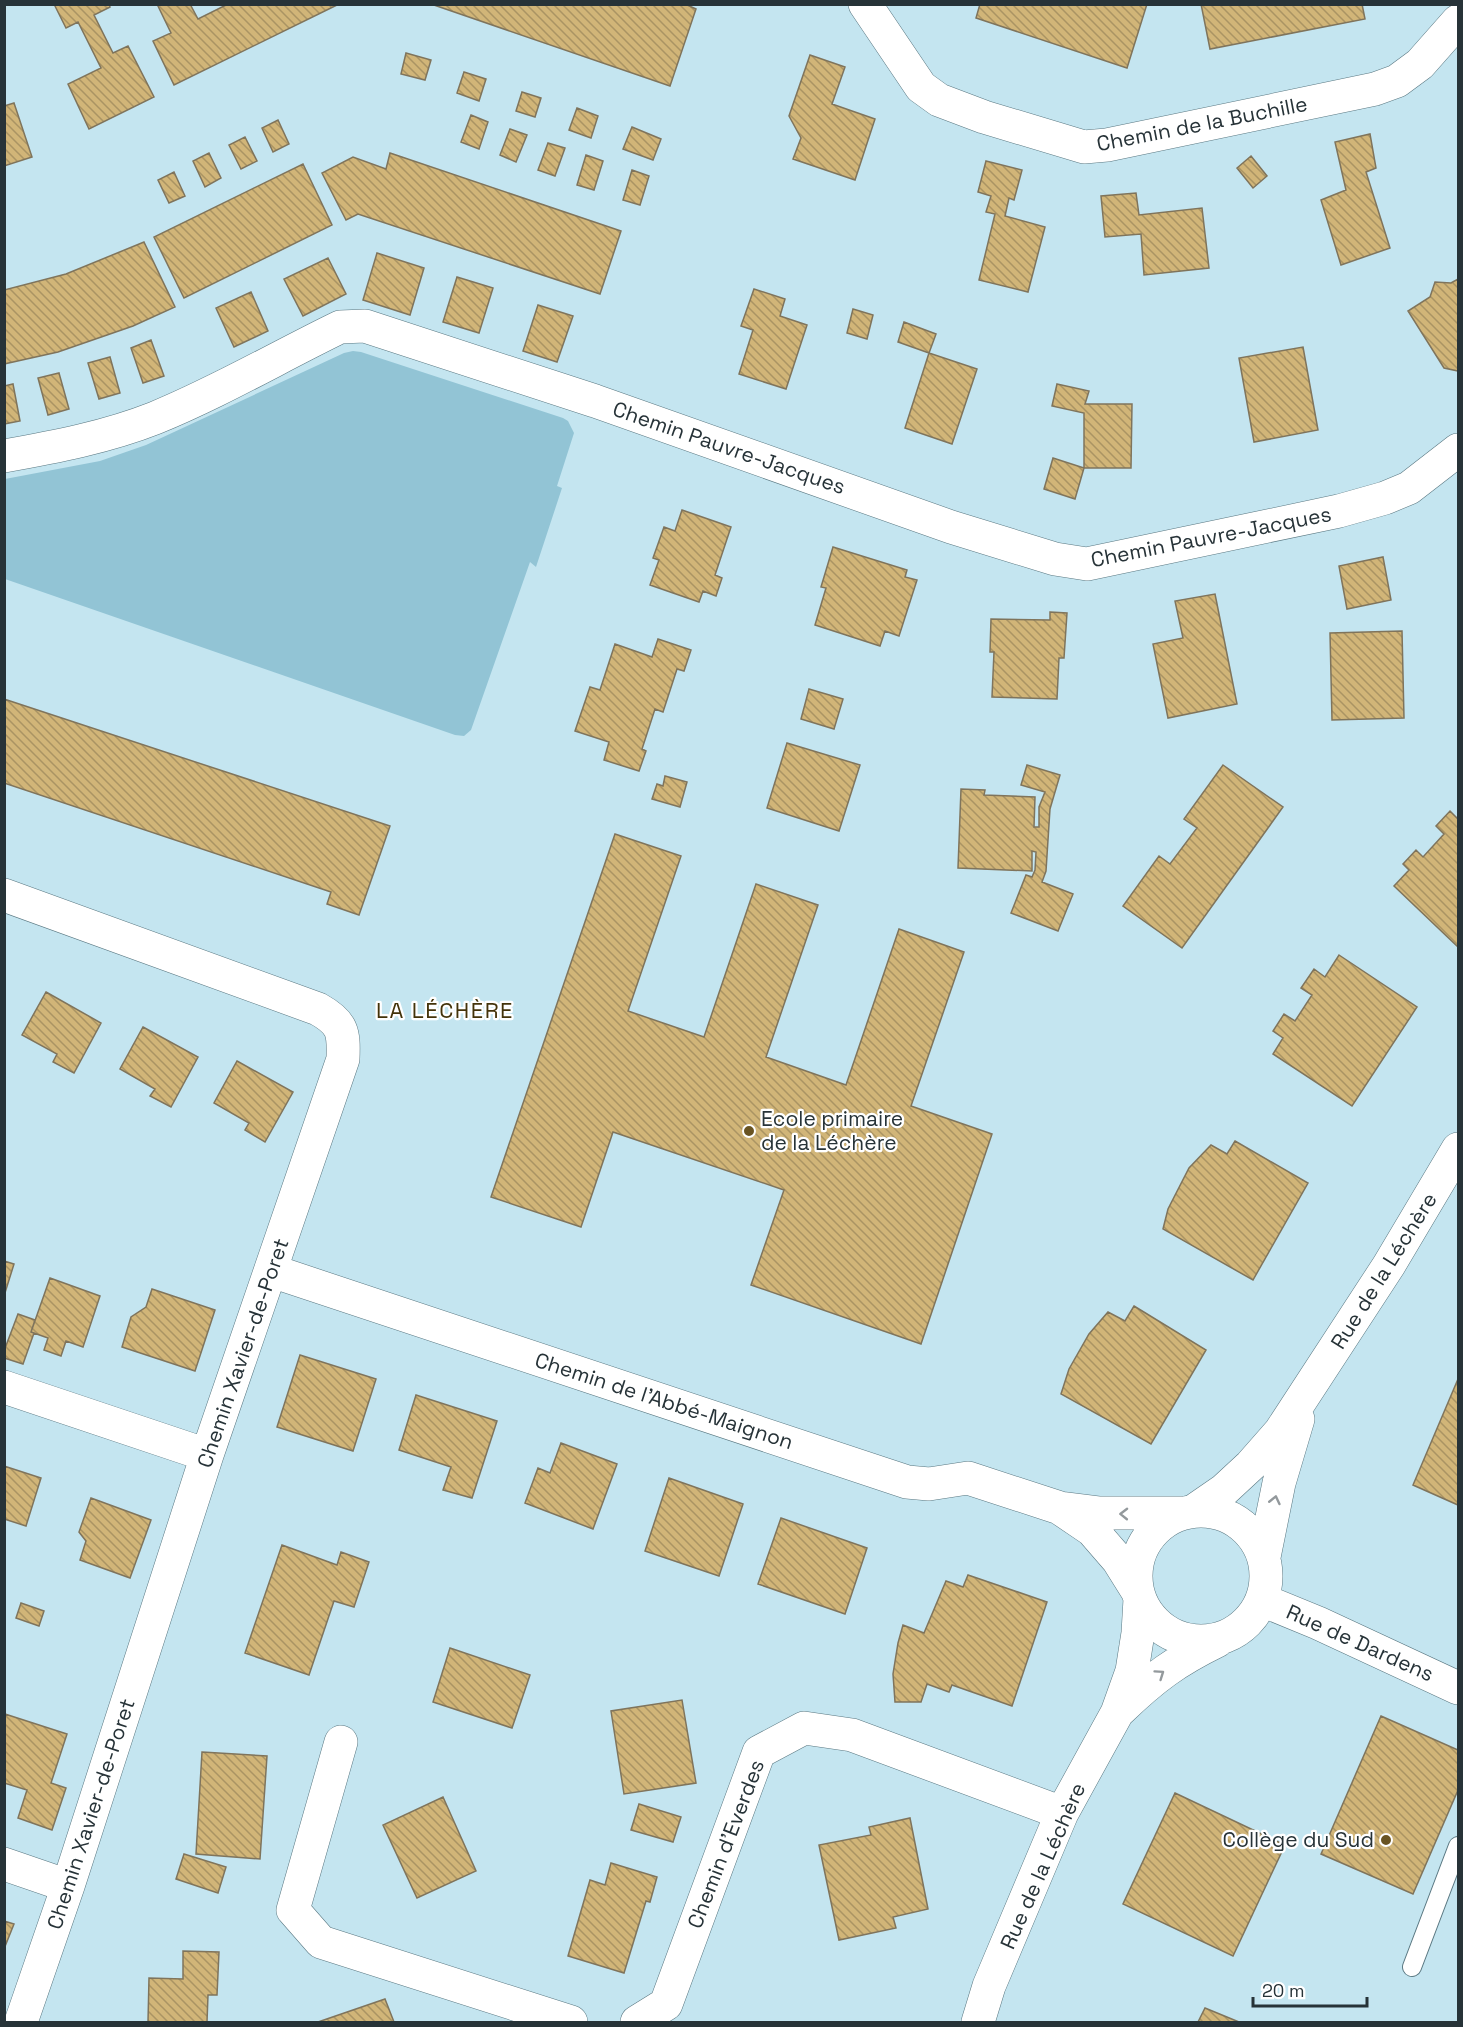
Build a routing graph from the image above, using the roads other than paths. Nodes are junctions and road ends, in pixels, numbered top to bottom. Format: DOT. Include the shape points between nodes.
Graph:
graph roads {
  1 [pos="865,4"];
  2 [pos="1458,21"];
  3 [pos="1458,450"];
  4 [pos="4,456"];
  5 [pos="4,896"];
  6 [pos="1458,1149"];
  7 [pos="272,1271"];
  8 [pos="4,1387"];
  9 [pos="1308,1392"];
  10 [pos="207,1455"];
  11 [pos="1059,1508"];
  12 [pos="1189,1512"];
  13 [pos="1264,1557"];
  14 [pos="1139,1596"];
  15 [pos="1262,1600"];
  16 [pos="1225,1637"];
  17 [pos="1458,1688"];
  18 [pos="1117,1713"];
  19 [pos="340,1742"];
  20 [pos="1062,1813"];
  21 [pos="1458,1846"];
  22 [pos="4,1864"];
  23 [pos="68,1886"];
  24 [pos="1412,1967"];
  25 [pos="21,2022"];
  26 [pos="571,2022"];
  27 [pos="636,2022"];
  28 [pos="978,2022"];
  1 -- 2 [label="street, Chemin de la Buchille" via="921,87 939,100 1084,147 1376,89 1397,81 1420,64"];
  3 -- 4 [label="street, Chemin Pauvre-Jacques" via="1409,488 1362,505 1087,564 1055,559 951,527 595,401 365,326 340,327 153,419"];
  5 -- 7 [label="street, Chemin Xavier-de-Poret" via="333,1017 344,1042 343,1059"];
  6 -- 9 [label="street, Rue de la Léchère"];
  7 -- 10 [label="street, Chemin Xavier-de-Poret"];
  7 -- 11 [label="street, Chemin de l'Abbé-Maignon" via="907,1482 929,1485 968,1478"];
  8 -- 10 [label="street"];
  9 -- 12 [label="street, Rue de la Léchère" via="1281,1432 1251,1466 1224,1490"];
  13 -- 9 [label="street, Rue de la Léchère, one-way" via="1279,1483"];
  10 -- 23 [label="street, Chemin Xavier-de-Poret"];
  12 -- 11 [label="street, Chemin de l'Abbé-Maignon, one-way" via="1100,1513"];
  11 -- 14 [label="street, Chemin de l'Abbé-Maignon" via="1092,1530 1118,1560"];
  12 -- 13 [label="street" via="1219,1513 1239,1522"];
  12 -- 14 [label="street" via="1162,1523 1148,1538 1138,1556 1135,1575"];
  13 -- 15 [label="street" via="1266,1579"];
  14 -- 16 [label="street" via="1148,1614 1163,1629 1182,1639 1204,1641"];
  14 -- 18 [label="street, Rue de la Léchère" via="1132,1671"];
  15 -- 16 [label="street" via="1247,1623"];
  15 -- 17 [label="street, Rue de Dardens"];
  18 -- 16 [label="street, Rue de la Léchère, one-way" via="1158,1676"];
  18 -- 20 [label="street, Rue de la Léchère"];
  19 -- 26 [label="street" via="293,1910 321,1942"];
  20 -- 27 [label="street, Chemin d'Everdes" via="852,1735 804,1728 759,1752 666,2004"];
  20 -- 28 [label="street, Rue de la Léchère"];
  21 -- 24 [label="lane"];
  22 -- 23 [label="street"];
  23 -- 25 [label="street, Chemin Xavier-de-Poret"];
}
